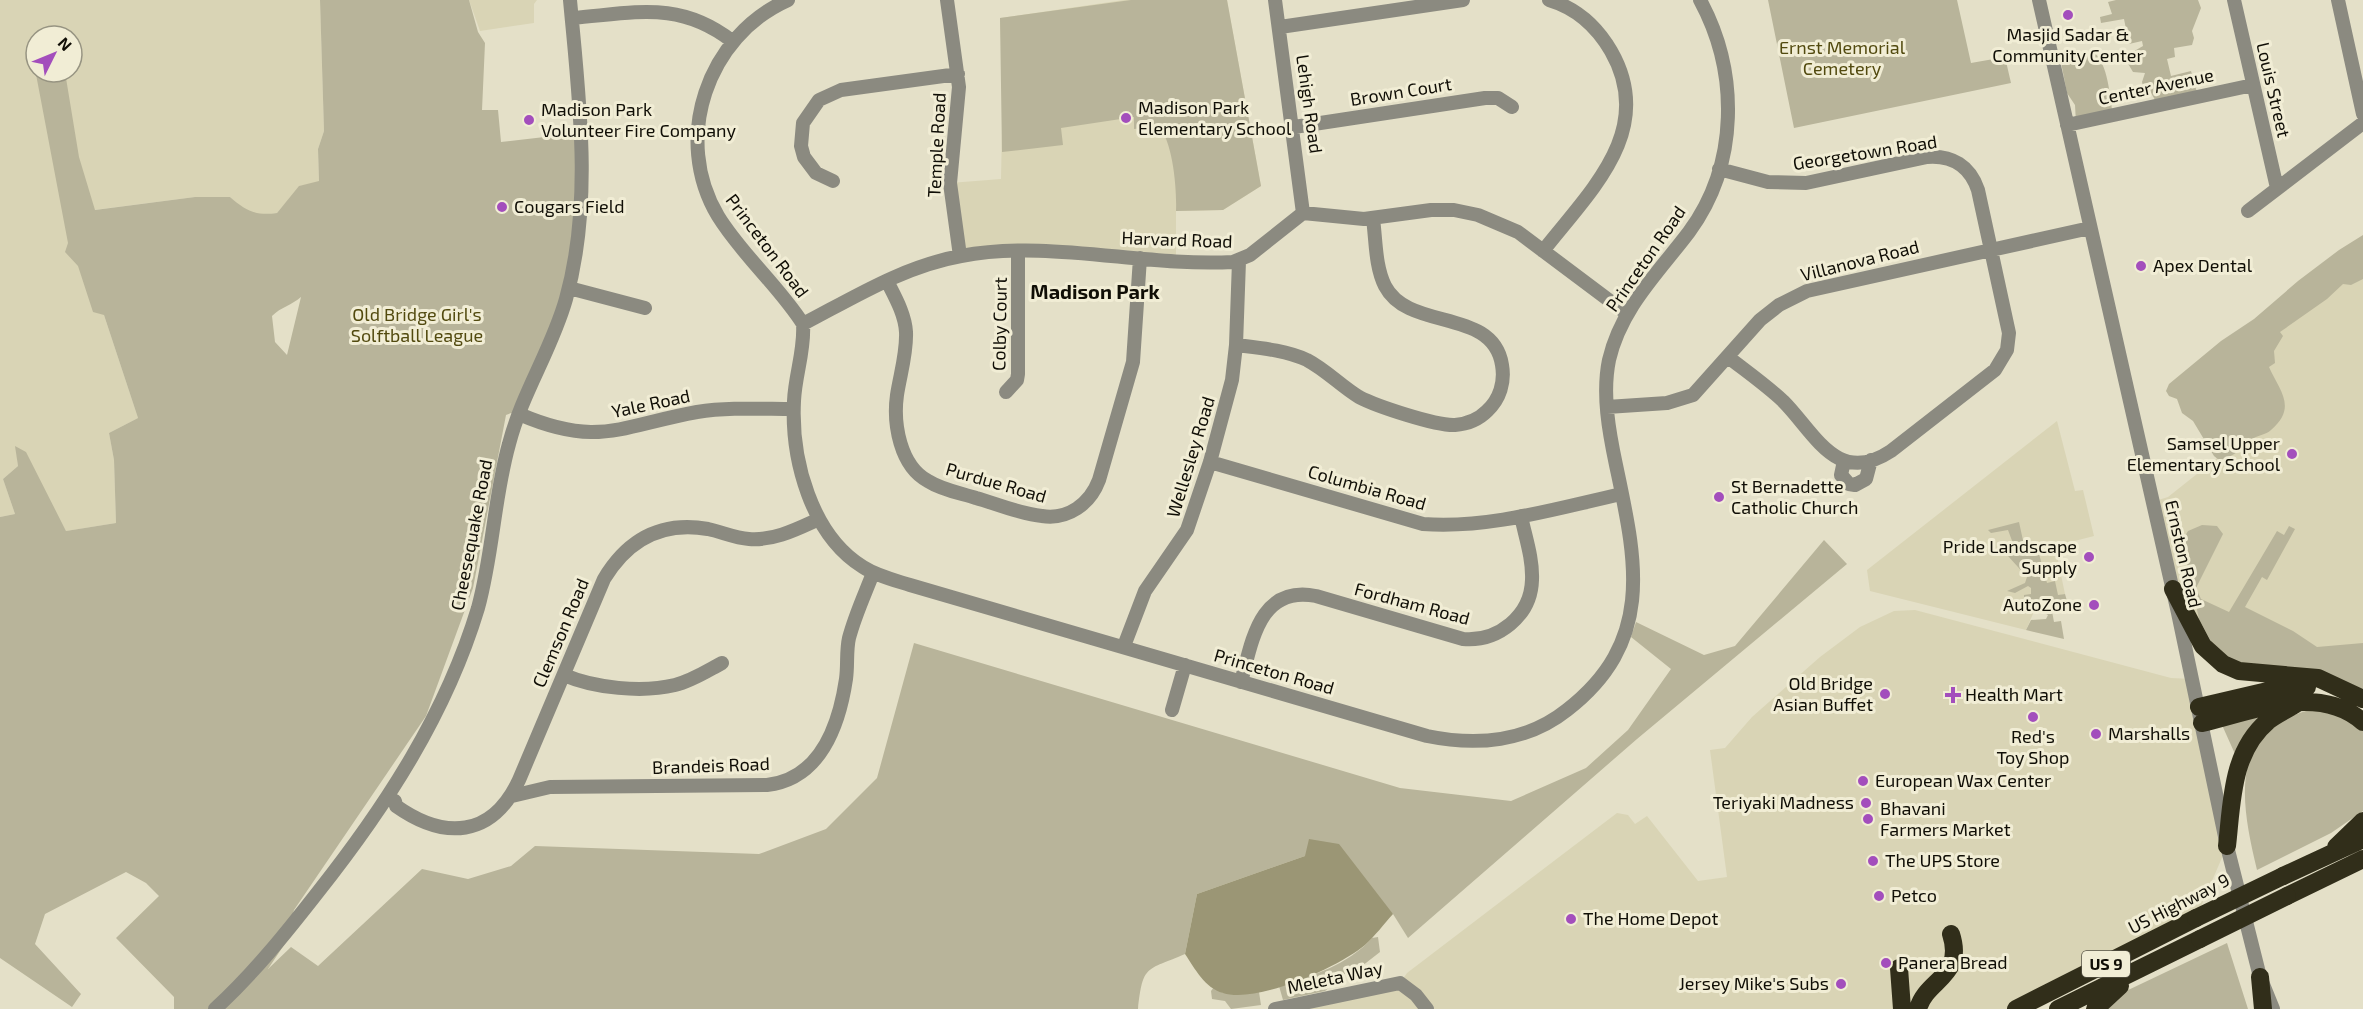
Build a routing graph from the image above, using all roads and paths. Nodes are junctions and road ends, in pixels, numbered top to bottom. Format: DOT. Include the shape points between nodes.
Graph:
graph roads {
  1 [pos="570,0"];
  2 [pos="788,0"];
  3 [pos="947,0"];
  4 [pos="1275,0"];
  5 [pos="1463,0"];
  6 [pos="1550,0"];
  7 [pos="1700,0"];
  8 [pos="2039,0"];
  9 [pos="2234,0"];
  10 [pos="2338,0"];
  11 [pos="572,18"];
  12 [pos="1280,27"];
  13 [pos="732,41"];
  14 [pos="958,74"];
  15 [pos="2253,85"];
  16 [pos="1512,107"];
  17 [pos="2363,114"];
  18 [pos="2363,123"];
  19 [pos="2067,125"];
  20 [pos="1294,127"];
  21 [pos="1719,169"];
  22 [pos="833,181"];
  23 [pos="2277,188"];
  24 [pos="2248,211"];
  25 [pos="1303,213"];
  26 [pos="1373,219"];
  27 [pos="2090,228"];
  28 [pos="1991,249"];
  29 [pos="1018,251"];
  30 [pos="1544,251"];
  31 [pos="960,256"];
  32 [pos="1140,258"];
  33 [pos="1239,261"];
  34 [pos="887,281"];
  35 [pos="569,288"];
  36 [pos="645,308"];
  37 [pos="1626,313"];
  38 [pos="802,324"];
  39 [pos="1236,345"];
  40 [pos="1728,357"];
  41 [pos="1006,392"];
  42 [pos="1607,406"];
  43 [pos="794,409"];
  44 [pos="519,414"];
  45 [pos="1871,460"];
  46 [pos="1844,461"];
  47 [pos="1210,462"];
  48 [pos="1622,494"];
  49 [pos="1521,516"];
  50 [pos="819,519"];
  51 [pos="873,573"];
  52 [pos="2173,589"];
  53 [pos="1124,646"];
  54 [pos="722,663"];
  55 [pos="1185,665"];
  56 [pos="564,675"];
  57 [pos="1241,682"];
  58 [pos="2339,688"];
  59 [pos="2363,699"];
  60 [pos="2299,702"];
  61 [pos="1172,710"];
  62 [pos="2200,715"];
  63 [pos="2363,722"];
  64 [pos="512,796"];
  65 [pos="395,801"];
  66 [pos="2363,821"];
  67 [pos="2363,839"];
  68 [pos="2227,846"];
  69 [pos="2330,854"];
  70 [pos="2363,859"];
  71 [pos="1951,934"];
  72 [pos="1899,968"];
  73 [pos="2137,970"];
  74 [pos="2260,977"];
  75 [pos="216,1009"];
  76 [pos="1275,1009"];
  77 [pos="1427,1009"];
  78 [pos="1902,1009"];
  79 [pos="1918,1009"];
  80 [pos="2016,1009"];
  81 [pos="2058,1009"];
  82 [pos="2095,1009"];
  83 [pos="2263,1009"];
  84 [pos="2273,1009"];
  1 -- 11 [label="street, Cheesequake Road"];
  2 -- 13 [label="street, Princeton Road" via="757,17"];
  3 -- 14 [label="street, Temple Road"];
  4 -- 12 [label="street, Lehigh Road"];
  5 -- 12 [label="street"];
  6 -- 30 [label="street" via="1583,17 1605,41 1623,79 1626,112 1623,133 1611,162"];
  7 -- 21 [label="street, Princeton Road" via="1716,35 1726,76 1728,119"];
  8 -- 19 [label="street, Ernston Road"];
  9 -- 15 [label="street, Louis Street"];
  10 -- 17 [label="street"];
  11 -- 13 [label="street" via="676,12 705,21"];
  11 -- 35 [label="street, Cheesequake Road" via="582,200"];
  12 -- 20 [label="street, Lehigh Road"];
  13 -- 38 [label="street, Princeton Road" via="713,70 702,100 697,142 700,172 719,217"];
  14 -- 22 [label="street" via="841,90 819,100 803,123 801,146 816,173"];
  14 -- 31 [label="street, Temple Road" via="959,106 950,194"];
  15 -- 19 [label="street, Center Avenue"];
  15 -- 23 [label="street, Louis Street"];
  16 -- 20 [label="street, Brown Court" via="1497,98 1485,98"];
  18 -- 23 [label="street"];
  19 -- 27 [label="street, Ernston Road"];
  20 -- 25 [label="street, Lehigh Road"];
  21 -- 28 [label="street, Georgetown Road" via="1768,182 1806,183 1927,157 1946,157 1965,167 1974,179"];
  21 -- 37 [label="street, Princeton Road" via="1693,225"];
  23 -- 24 [label="street"];
  25 -- 26 [label="street"];
  25 -- 33 [label="street, Harvard Road"];
  26 -- 30 [label="street" via="1423,211 1469,213 1509,227"];
  26 -- 39 [label="street" via="1380,270 1385,286 1396,300 1414,312 1477,330 1496,348 1503,366 1502,384 1487,411 1459,425 1440,423 1366,400 1320,368 1290,354"];
  27 -- 28 [label="street, Villanova Road"];
  27 -- 52 [label="street, Ernston Road"];
  28 -- 40 [label="street, Villanova Road" via="1807,291 1769,312"];
  28 -- 45 [label="street, Georgetown Road" via="2010,333 2005,356 1990,374 1891,451"];
  29 -- 31 [label="street, Harvard Road"];
  29 -- 32 [label="street, Harvard Road"];
  29 -- 41 [label="street, Colby Court" via="1018,374"];
  30 -- 37 [label="street"];
  31 -- 34 [label="street, Harvard Road" via="927,264"];
  32 -- 33 [label="street, Harvard Road"];
  32 -- 34 [label="street, Purdue Road" via="1133,362 1099,480 1082,506 1055,516 1037,516 942,488 912,467 901,446 896,412 905,324"];
  33 -- 39 [label="street, Wellesley Road"];
  34 -- 38 [label="street, Harvard Road"];
  35 -- 36 [label="street"];
  35 -- 44 [label="street, Cheesequake Road"];
  37 -- 42 [label="street, Princeton Road" via="1609,360"];
  38 -- 43 [label="street, Princeton Road"];
  39 -- 47 [label="street, Wellesley Road" via="1228,395"];
  40 -- 42 [label="street, Villanova Road" via="1705,385 1687,399"];
  40 -- 46 [label="street" via="1780,398 1824,449"];
  42 -- 48 [label="street, Princeton Road"];
  43 -- 44 [label="street, Yale Road" via="708,411 587,434 556,429"];
  43 -- 50 [label="street, Princeton Road" via="799,461"];
  44 -- 75 [label="street, Cheesequake Road" via="508,446 479,605 421,743 351,850 249,978"];
  45 -- 46 [label="street"];
  45 -- 46 [label="street" via="1868,476 1855,485 1841,476"];
  47 -- 49 [label="street, Columbia Road" via="1423,524 1454,526"];
  47 -- 53 [label="street, Wellesley Road" via="1187,530 1146,591"];
  48 -- 49 [label="street, Columbia Road"];
  48 -- 57 [label="street, Princeton Road" via="1635,566 1628,624 1617,651 1594,685 1548,722 1523,734 1460,741 1427,736"];
  49 -- 57 [label="street, Fordham Road" via="1531,561 1532,588 1520,615 1503,630 1482,638 1463,639 1316,596 1294,596 1277,602 1260,619"];
  50 -- 51 [label="street, Princeton Road" via="839,547"];
  50 -- 56 [label="street, Clemson Road" via="775,537 749,539 679,527 658,530 643,538 614,562 603,579"];
  51 -- 53 [label="street, Princeton Road"];
  51 -- 64 [label="street, Brandeis Road" via="851,632 846,681 831,737 819,756 797,775 761,785 550,787"];
  52 -- 58 [label="highway" via="2203,646 2223,664 2240,671 2318,678"];
  52 -- 62 [label="street, Ernston Road"];
  53 -- 55 [label="street, Princeton Road"];
  54 -- 56 [label="street" via="668,686 599,687"];
  55 -- 57 [label="street, Princeton Road"];
  55 -- 61 [label="street"];
  56 -- 64 [label="street, Clemson Road"];
  58 -- 59 [label="highway"];
  58 -- 62 [label="highway" via="2289,686"];
  60 -- 62 [label="highway"];
  60 -- 63 [label="highway" via="2328,703"];
  60 -- 68 [label="highway" via="2266,722 2247,747 2235,777"];
  62 -- 68 [label="street, Ernston Road"];
  64 -- 65 [label="street, Clemson Road" via="488,818 453,829 421,823 396,806"];
  66 -- 69 [label="highway"];
  67 -- 69 [label="highway, US Highway 9 / US 9"];
  68 -- 74 [label="street, Ernston Road"];
  69 -- 80 [label="highway, US Highway 9 / US 9, bridge"];
  70 -- 73 [label="highway, US 9, bridge"];
  71 -- 79 [label="highway" via="1955,947 1946,975 1923,998"];
  72 -- 78 [label="highway"];
  73 -- 81 [label="highway, US 9"];
  73 -- 82 [label="highway"];
  74 -- 83 [label="highway"];
  74 -- 84 [label="street, Ernston Road"];
  76 -- 77 [label="street, Meleta Way" via="1400,983"];
}
